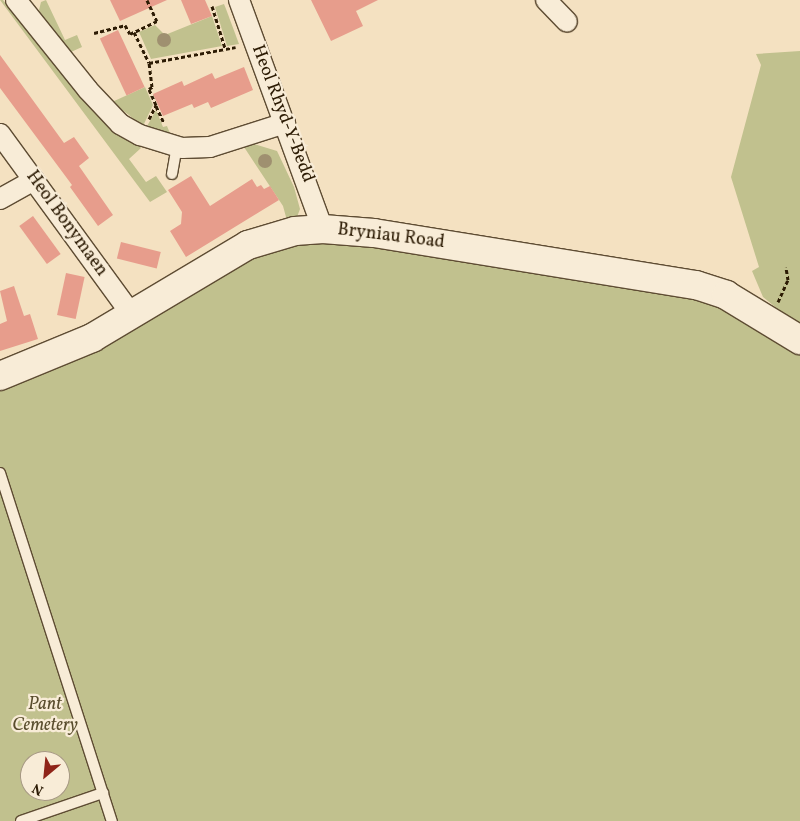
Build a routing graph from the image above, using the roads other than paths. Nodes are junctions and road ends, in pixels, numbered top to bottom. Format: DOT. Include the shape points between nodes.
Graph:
graph roads {
  1 [pos="239,0"];
  2 [pos="546,0"];
  3 [pos="19,1"];
  4 [pos="567,22"];
  5 [pos="285,123"];
  6 [pos="0,134"];
  7 [pos="177,147"];
  8 [pos="172,174"];
  9 [pos="34,180"];
  10 [pos="0,199"];
  11 [pos="323,228"];
  12 [pos="132,315"];
  13 [pos="800,340"];
  14 [pos="0,376"];
  15 [pos="0,473"];
  16 [pos="103,793"];
  17 [pos="21,821"];
  18 [pos="112,821"];
  1 -- 5 [label="street, Heol Rhyd-Y-Bedd"];
  2 -- 4 [label="street"];
  3 -- 7 [label="street" via="88,90 120,124 140,136"];
  5 -- 7 [label="street" via="210,147"];
  5 -- 11 [label="street, Heol Rhyd-Y-Bedd"];
  6 -- 9 [label="street, Heol Bonymaen"];
  7 -- 8 [label="lane"];
  9 -- 10 [label="street"];
  9 -- 12 [label="street, Heol Bonymaen"];
  11 -- 12 [label="street, Bryniau Road" via="295,231 248,244"];
  11 -- 13 [label="street, Bryniau Road" via="696,285 726,295"];
  12 -- 14 [label="street, Bryniau Road" via="92,338"];
  15 -- 16 [label="lane"];
  16 -- 17 [label="lane"];
  16 -- 18 [label="lane"];
}
